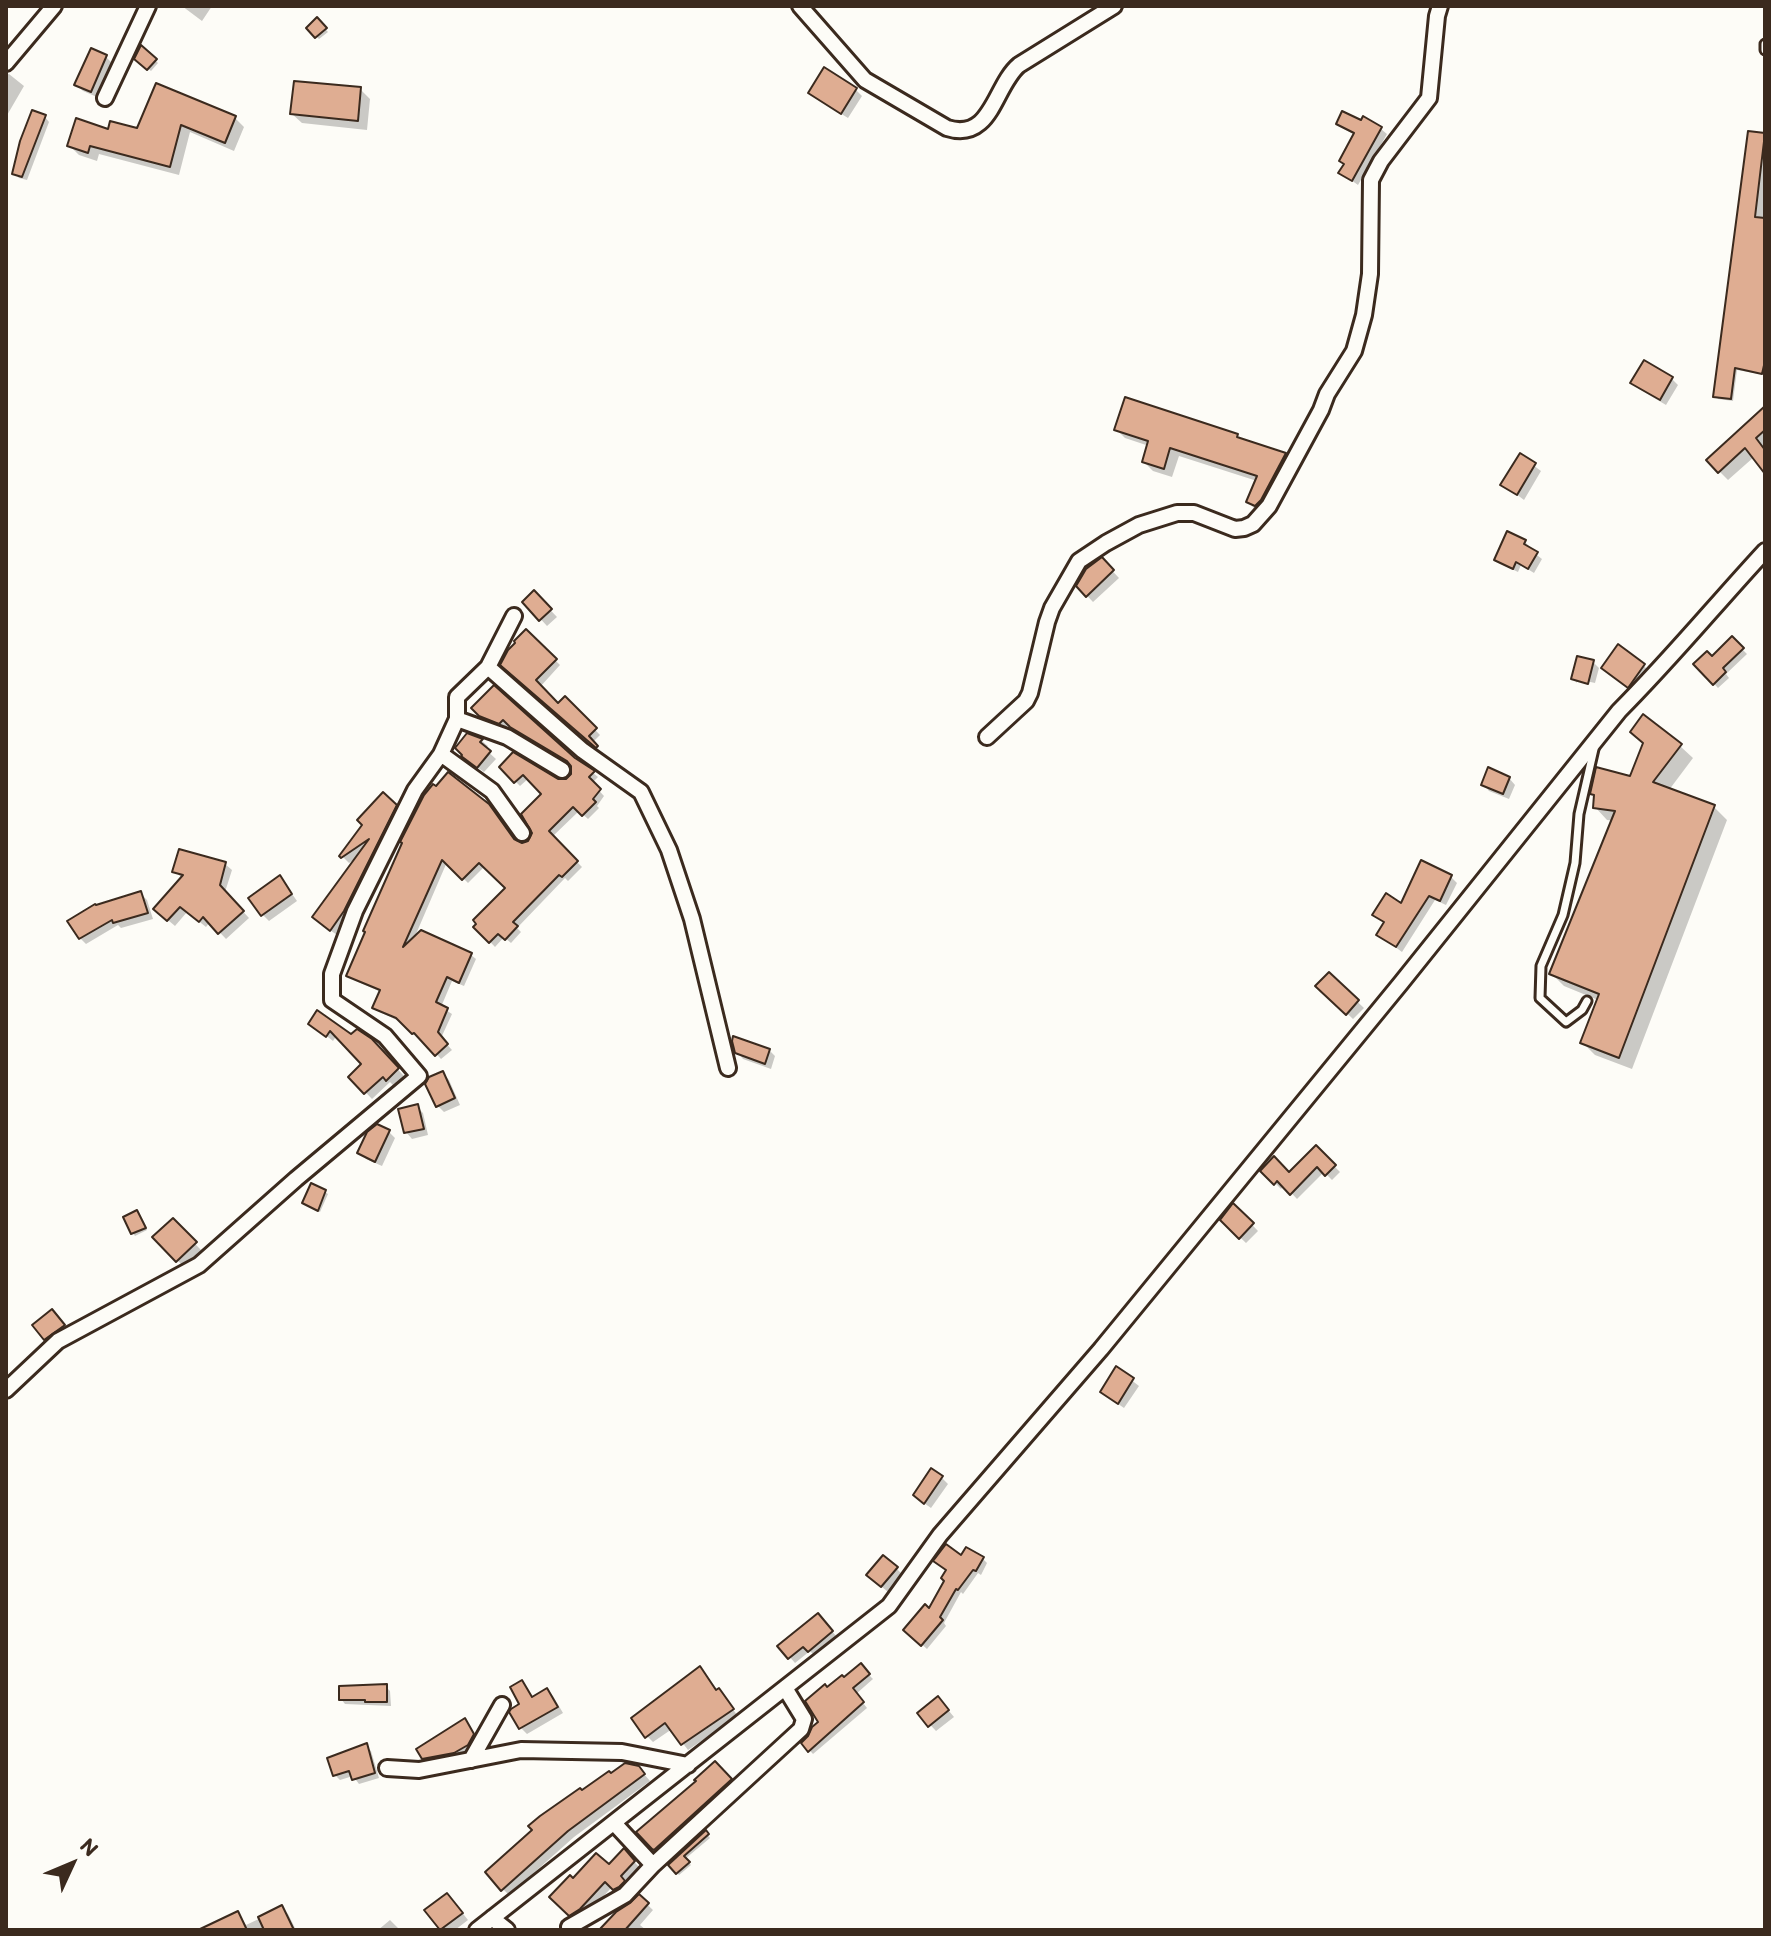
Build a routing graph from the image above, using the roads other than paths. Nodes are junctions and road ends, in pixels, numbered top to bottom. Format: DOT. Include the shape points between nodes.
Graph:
graph roads {
  1 [pos="54,6"];
  2 [pos="148,6"];
  3 [pos="800,6"];
  4 [pos="1114,6"];
  5 [pos="1440,6"];
  6 [pos="6,63"];
  7 [pos="105,98"];
  8 [pos="1765,551"];
  9 [pos="514,616"];
  10 [pos="488,667"];
  11 [pos="457,719"];
  12 [pos="987,737"];
  13 [pos="1596,739"];
  14 [pos="441,754"];
  15 [pos="562,770"];
  16 [pos="522,833"];
  17 [pos="1587,1001"];
  18 [pos="728,1068"];
  19 [pos="6,1390"];
  20 [pos="785,1688"];
  21 [pos="502,1705"];
  22 [pos="471,1760"];
  23 [pos="688,1765"];
  24 [pos="387,1768"];
  25 [pos="614,1823"];
  26 [pos="653,1865"];
  27 [pos="492,1918"];
  28 [pos="569,1927"];
  29 [pos="478,1929"];
  30 [pos="507,1930"];
  1 -- 6 [label="street"];
  2 -- 7 [label="street"];
  3 -- 4 [label="street" via="865,80 957,131 988,115 1019,65"];
  5 -- 12 [label="street" via="1429,98 1371,180 1370,274 1354,351 1269,506 1253,524 1235,529 1194,513 1177,513 1139,525 1079,561 1052,608 1026,701"];
  8 -- 13 [label="street"];
  9 -- 10 [label="street"];
  10 -- 11 [label="street" via="457,697"];
  10 -- 18 [label="street" via="582,750 641,792 669,850 692,919"];
  11 -- 14 [label="street"];
  11 -- 15 [label="street" via="507,737"];
  13 -- 17 [label="lane" via="1563,915 1541,966 1540,998 1566,1022"];
  13 -- 20 [label="street" via="1101,1349 940,1535 889,1606"];
  14 -- 16 [label="street" via="492,791"];
  14 -- 19 [label="street" via="415,790 355,911 332,974 332,1000 385,1036 419,1076 199,1265 58,1341"];
  20 -- 23 [label="street"];
  20 -- 26 [label="street" via="804,1719 801,1729"];
  21 -- 22 [label="street"];
  22 -- 23 [label="street" via="521,1750 622,1752"];
  22 -- 24 [label="street" via="419,1770"];
  23 -- 25 [label="street"];
  25 -- 26 [label="street"];
  25 -- 27 [label="street"];
  26 -- 28 [label="street" via="625,1895"];
  27 -- 29 [label="street"];
  27 -- 30 [label="street"];
}
